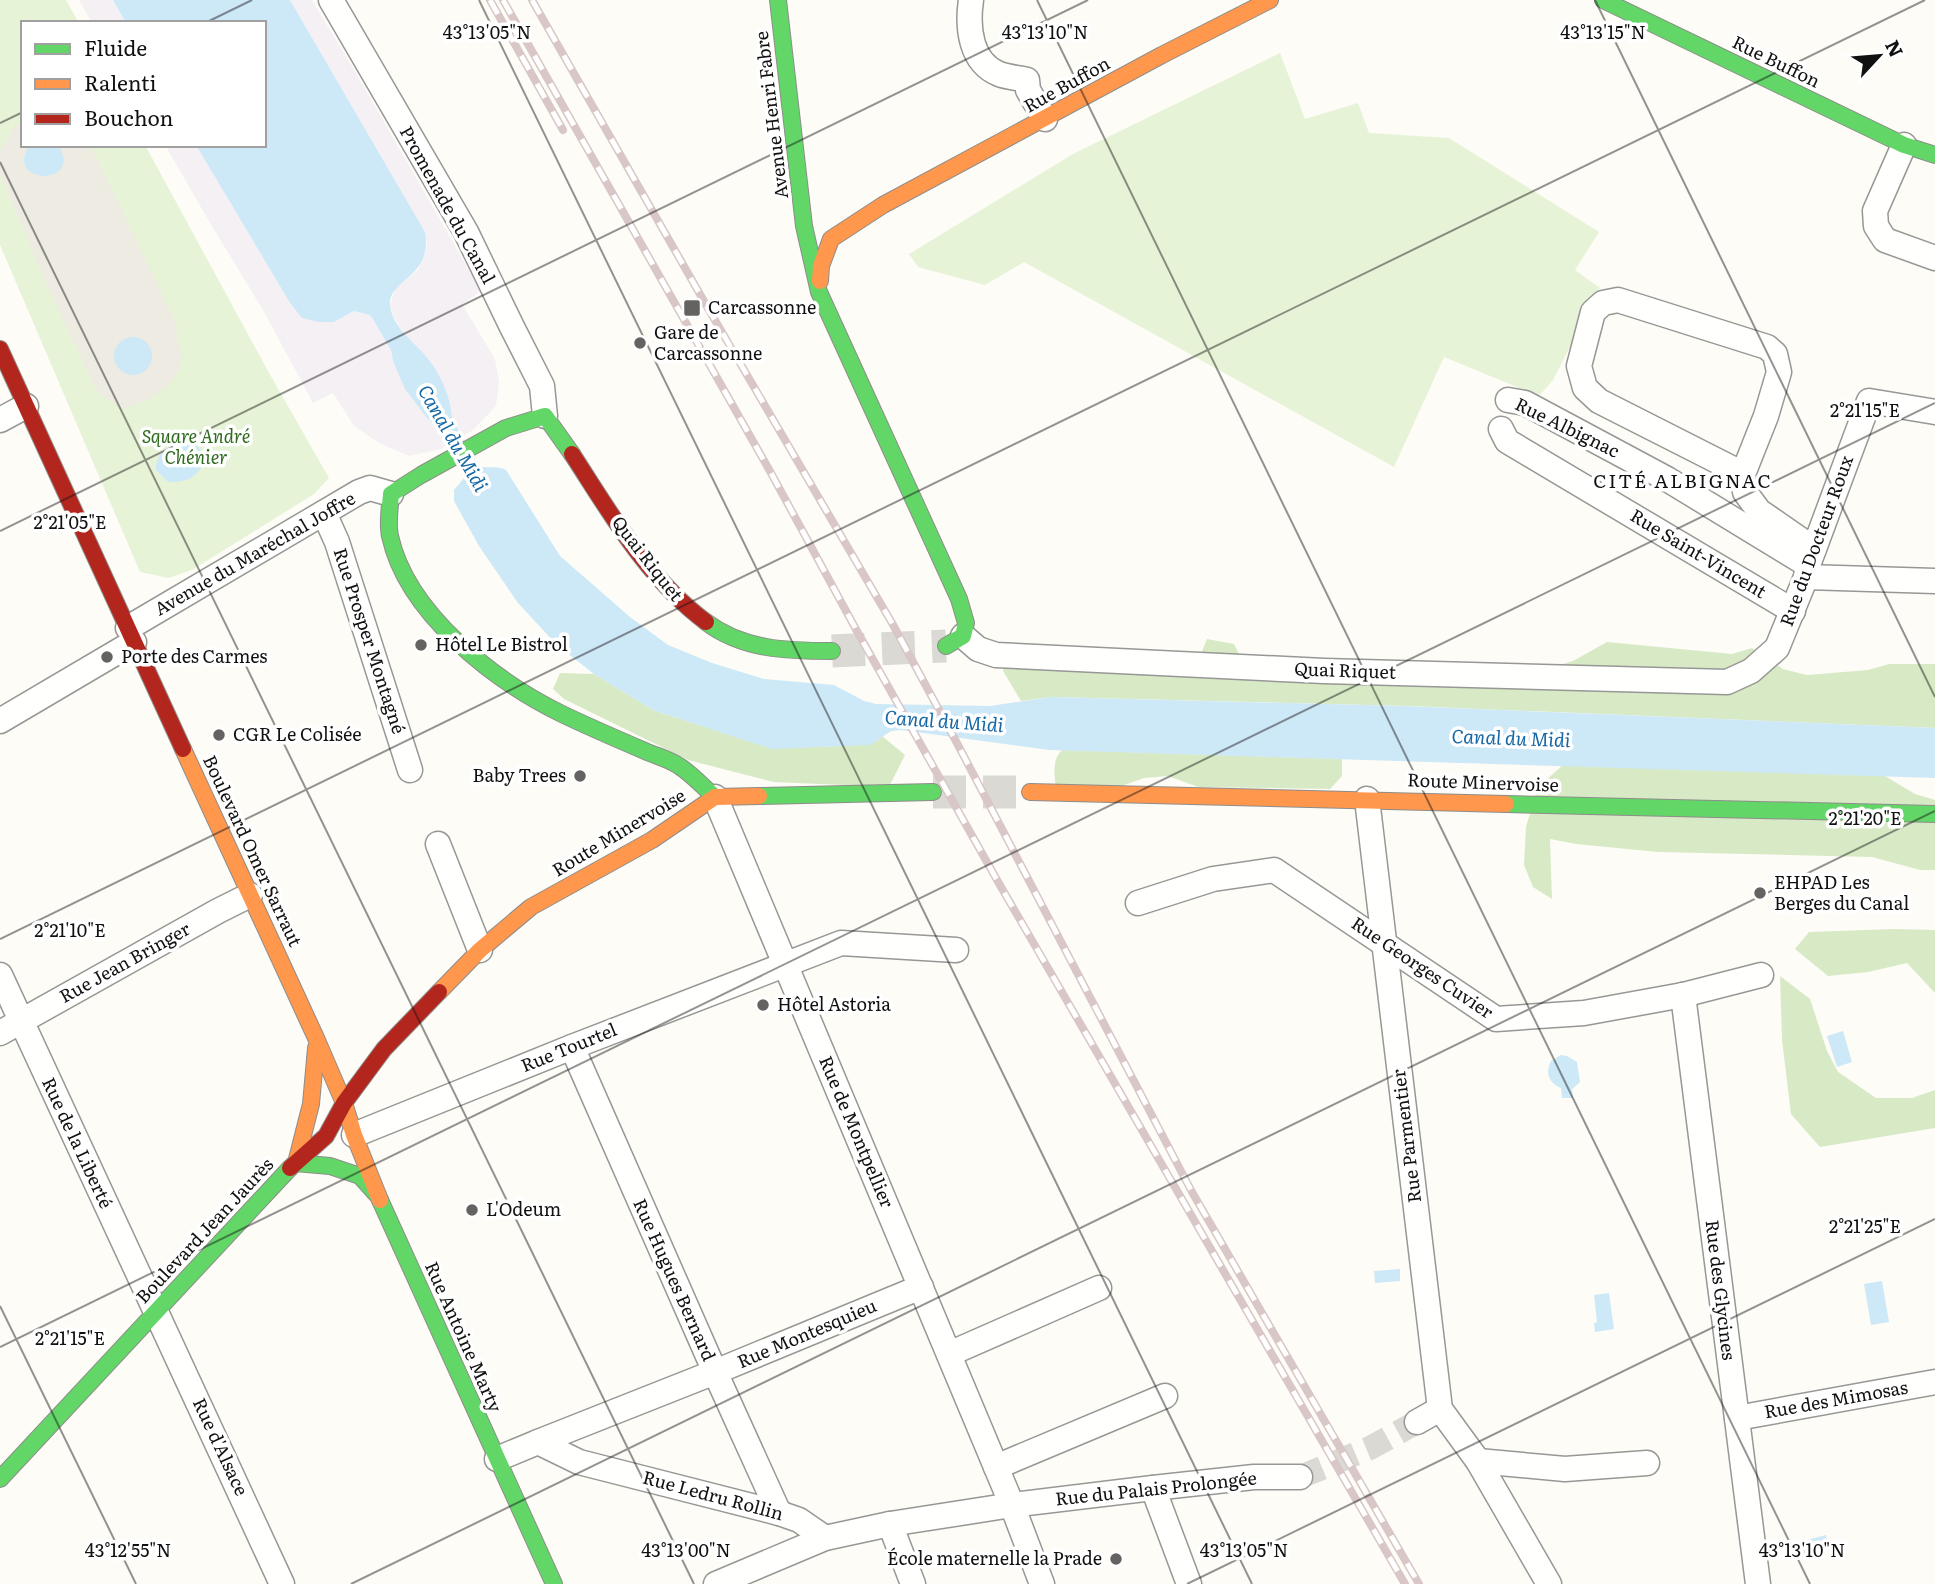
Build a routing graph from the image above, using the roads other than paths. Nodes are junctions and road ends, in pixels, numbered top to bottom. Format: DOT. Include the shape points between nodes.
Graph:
graph roads {
  1 [pos="331,0"];
  2 [pos="778,0"];
  3 [pos="971,0"];
  4 [pos="1270,0"];
  5 [pos="1603,0"];
  6 [pos="1045,120"];
  7 [pos="1904,145"];
  8 [pos="1935,155"];
  9 [pos="883,205"];
  10 [pos="838,214"];
  11 [pos="1935,258"];
  12 [pos="819,292"];
  13 [pos="0,349"];
  14 [pos="1508,400"];
  15 [pos="26,406"];
  16 [pos="1935,412"];
  17 [pos="545,416"];
  18 [pos="0,420"];
  19 [pos="1501,429"];
  20 [pos="1743,474"];
  21 [pos="391,494"];
  22 [pos="324,513"];
  23 [pos="1809,563"];
  24 [pos="1935,581"];
  25 [pos="1793,611"];
  26 [pos="131,635"];
  27 [pos="955,641"];
  28 [pos="832,651"];
  29 [pos="1751,671"];
  30 [pos="0,721"];
  31 [pos="410,770"];
  32 [pos="933,792"];
  33 [pos="1030,792"];
  34 [pos="715,797"];
  35 [pos="1367,799"];
  36 [pos="1935,814"];
  37 [pos="438,844"];
  38 [pos="250,895"];
  39 [pos="1138,903"];
  40 [pos="1384,943"];
  41 [pos="480,950"];
  42 [pos="956,950"];
  43 [pos="785,963"];
  44 [pos="0,975"];
  45 [pos="1761,975"];
  46 [pos="1683,995"];
  47 [pos="11,1027"];
  48 [pos="316,1038"];
  49 [pos="335,1045"];
  50 [pos="572,1047"];
  51 [pos="384,1049"];
  52 [pos="362,1050"];
  53 [pos="344,1102"];
  54 [pos="354,1135"];
  55 [pos="295,1163"];
  56 [pos="378,1196"];
  57 [pos="921,1287"];
  58 [pos="1099,1288"];
  59 [pos="157,1310"];
  60 [pos="949,1354"];
  61 [pos="715,1372"];
  62 [pos="1935,1381"];
  63 [pos="1165,1396"];
  64 [pos="1440,1409"];
  65 [pos="1737,1418"];
  66 [pos="1417,1422"];
  67 [pos="538,1442"];
  68 [pos="497,1458"];
  69 [pos="1478,1461"];
  70 [pos="1647,1463"];
  71 [pos="996,1467"];
  72 [pos="1300,1477"];
  73 [pos="0,1479"];
  74 [pos="1153,1488"];
  75 [pos="1012,1505"];
  76 [pos="779,1513"];
  77 [pos="890,1524"];
  78 [pos="825,1538"];
  79 [pos="282,1584"];
  80 [pos="554,1584"];
  81 [pos="716,1584"];
  82 [pos="913,1584"];
  83 [pos="1042,1584"];
  84 [pos="1189,1584"];
  85 [pos="1549,1584"];
  86 [pos="1758,1584"];
  1 -- 17 [label="street, Promenade du Canal" via="466,232 542,386"];
  2 -- 12 [label="street, Avenue Henri Fabre"];
  3 -- 6 [label="street" via="968,20 977,58 998,74 1027,80"];
  4 -- 6 [label="street, Rue Buffon"];
  5 -- 7 [label="street, Rue Buffon"];
  6 -- 9 [label="street, Rue Buffon"];
  7 -- 8 [label="street, Rue Buffon"];
  7 -- 11 [label="street" via="1875,211 1877,226 1885,240"];
  9 -- 10 [label="street, Rue Buffon"];
  9 -- 12 [label="street, Rue Buffon" via="831,239 821,266"];
  12 -- 27 [label="street" via="959,599 966,623"];
  13 -- 15 [label="street, Boulevard Omer Sarraut"];
  14 -- 23 [label="street, Rue Albignac" via="1525,403 1668,479"];
  15 -- 18 [label="street"];
  15 -- 26 [label="street, Boulevard Omer Sarraut"];
  16 -- 23 [label="street, Rue du Docteur Roux" via="1869,401"];
  17 -- 21 [label="street" via="506,428"];
  17 -- 28 [label="street, Quai Riquet" via="639,554 696,617 747,644"];
  19 -- 25 [label="street, Rue Saint-Vincent" via="1507,441"];
  20 -- 20 [label="street" via="1779,372 1775,354 1767,347 1618,300 1603,303 1593,312 1578,366 1585,388 1598,401"];
  20 -- 23 [label="street" via="1745,492 1759,511"];
  21 -- 22 [label="street, Avenue du Maréchal Joffre" via="370,488"];
  21 -- 34 [label="street" via="389,529 402,567 429,612 473,657 520,692 677,765"];
  22 -- 26 [label="street, Avenue du Maréchal Joffre"];
  22 -- 31 [label="street, Rue Prosper Montagné"];
  23 -- 24 [label="street"];
  23 -- 25 [label="street, Rue du Docteur Roux"];
  25 -- 29 [label="street, Rue du Docteur Roux" via="1777,648"];
  26 -- 30 [label="street, Avenue du Maréchal Joffre"];
  26 -- 38 [label="street, Boulevard Omer Sarraut"];
  27 -- 29 [label="street, Quai Riquet" via="996,655 1324,671 1727,682"];
  32 -- 34 [label="street"];
  33 -- 35 [label="street, Route Minervoise"];
  34 -- 41 [label="street, Route Minervoise" via="652,840 531,907"];
  34 -- 43 [label="street, Rue de Montpellier"];
  35 -- 36 [label="street, Route Minervoise"];
  35 -- 40 [label="street, Rue Parmentier"];
  37 -- 41 [label="street"];
  38 -- 47 [label="street, Rue Jean Bringer"];
  38 -- 48 [label="street, Boulevard Omer Sarraut"];
  39 -- 40 [label="street, Rue Georges Cuvier" via="1213,879 1274,870"];
  40 -- 46 [label="street, Rue Georges Cuvier" via="1496,1019 1584,1013"];
  40 -- 64 [label="street, Rue Parmentier"];
  41 -- 51 [label="street, Route Minervoise"];
  42 -- 43 [label="street, Rue Tourtel" via="841,943"];
  43 -- 50 [label="street, Rue Tourtel"];
  43 -- 57 [label="street, Rue de Montpellier"];
  44 -- 47 [label="street, Rue de la Liberté"];
  45 -- 46 [label="street, Rue Georges Cuvier"];
  46 -- 65 [label="street, Rue des Glycines"];
  47 -- 59 [label="street, Rue de la Liberté"];
  48 -- 49 [label="street"];
  48 -- 53 [label="street, Boulevard Omer Sarraut"];
  48 -- 55 [label="street, Boulevard Jean Jaurès" via="309,1125"];
  50 -- 54 [label="street, Rue Tourtel"];
  50 -- 61 [label="street, Rue Hugues Bernard"];
  51 -- 52 [label="street"];
  51 -- 53 [label="street, Route Minervoise"];
  53 -- 54 [label="street, Rue Antoine Marty"];
  53 -- 55 [label="street, Boulevard Jean Jaurès" via="326,1136"];
  54 -- 56 [label="street, Rue Antoine Marty"];
  55 -- 56 [label="street, Boulevard Jean Jaurès" via="330,1166 360,1176"];
  55 -- 59 [label="street, Boulevard Jean Jaurès"];
  56 -- 68 [label="street, Rue Antoine Marty"];
  57 -- 60 [label="street, Rue de Montpellier"];
  57 -- 61 [label="street, Rue Montesquieu"];
  58 -- 60 [label="street"];
  59 -- 73 [label="street, Boulevard Jean Jaurès"];
  59 -- 79 [label="street, Rue d'Alsace"];
  60 -- 71 [label="street, Rue de Montpellier"];
  61 -- 67 [label="street, Rue Montesquieu"];
  61 -- 76 [label="street, Rue Hugues Bernard"];
  62 -- 65 [label="street, Rue des Mimosas"];
  63 -- 71 [label="street"];
  64 -- 66 [label="street"];
  64 -- 69 [label="street, Rue Parmentier"];
  65 -- 86 [label="street, Rue des Glycines"];
  67 -- 68 [label="street"];
  67 -- 76 [label="street, Rue Ledru Rollin" via="579,1462"];
  68 -- 80 [label="street, Rue Antoine Marty"];
  69 -- 70 [label="street" via="1565,1469"];
  69 -- 85 [label="street, Rue Parmentier"];
  71 -- 75 [label="street, Rue de Montpellier"];
  72 -- 74 [label="street, Rue du Palais Prolongée"];
  74 -- 75 [label="street, Rue du Palais Prolongée"];
  74 -- 84 [label="street"];
  75 -- 77 [label="street"];
  75 -- 83 [label="street, Rue de Montpellier"];
  76 -- 78 [label="street, Rue Ledru Rollin"];
  77 -- 78 [label="street"];
  77 -- 82 [label="street"];
  78 -- 81 [label="street"];
}
